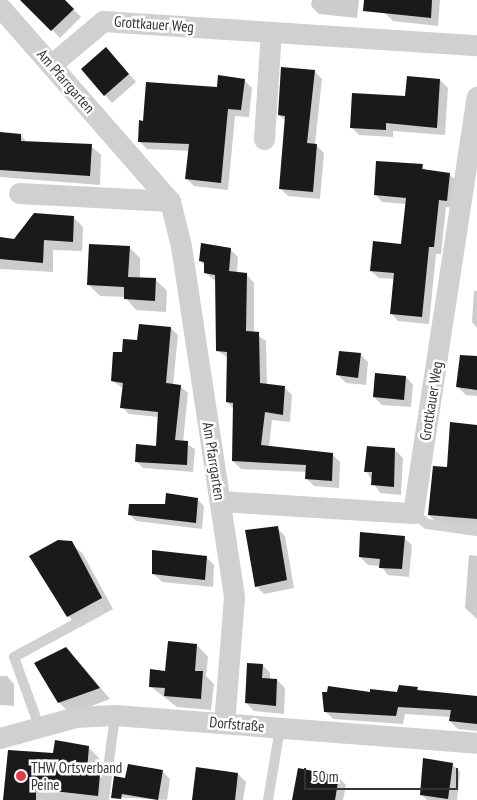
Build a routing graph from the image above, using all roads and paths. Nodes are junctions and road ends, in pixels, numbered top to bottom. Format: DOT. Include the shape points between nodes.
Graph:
graph roads {
  1 [pos="0,7"];
  2 [pos="271,32"];
  3 [pos="477,45"];
  4 [pos="52,64"];
  5 [pos="477,97"];
  6 [pos="264,138"];
  7 [pos="19,193"];
  8 [pos="170,201"];
  9 [pos="220,501"];
  10 [pos="413,513"];
  11 [pos="477,530"];
  12 [pos="99,611"];
  13 [pos="114,715"];
  14 [pos="224,722"];
  15 [pos="39,726"];
  16 [pos="280,728"];
  17 [pos="0,738"];
  18 [pos="477,742"];
  19 [pos="104,800"];
  20 [pos="268,800"];
  1 -- 4 [label="street, Am Pfarrgarten"];
  2 -- 3 [label="street, Grottkauer Weg"];
  2 -- 4 [label="street, Grottkauer Weg" via="103,21"];
  2 -- 6 [label="street"];
  4 -- 8 [label="street, Am Pfarrgarten"];
  5 -- 10 [label="street, Grottkauer Weg"];
  7 -- 8 [label="street"];
  8 -- 9 [label="street, Am Pfarrgarten" via="181,246"];
  9 -- 10 [label="street"];
  9 -- 14 [label="street, Am Pfarrgarten" via="234,597"];
  10 -- 11 [label="lane" via="427,524"];
  12 -- 15 [label="lane" via="14,656"];
  13 -- 14 [label="street, Dorfstraße"];
  13 -- 15 [label="street, Dorfstraße" via="75,717"];
  13 -- 19 [label="lane"];
  14 -- 16 [label="street, Dorfstraße"];
  15 -- 17 [label="street, Dorfstraße"];
  16 -- 18 [label="street, Dorfstraße"];
  16 -- 20 [label="lane"];
}
